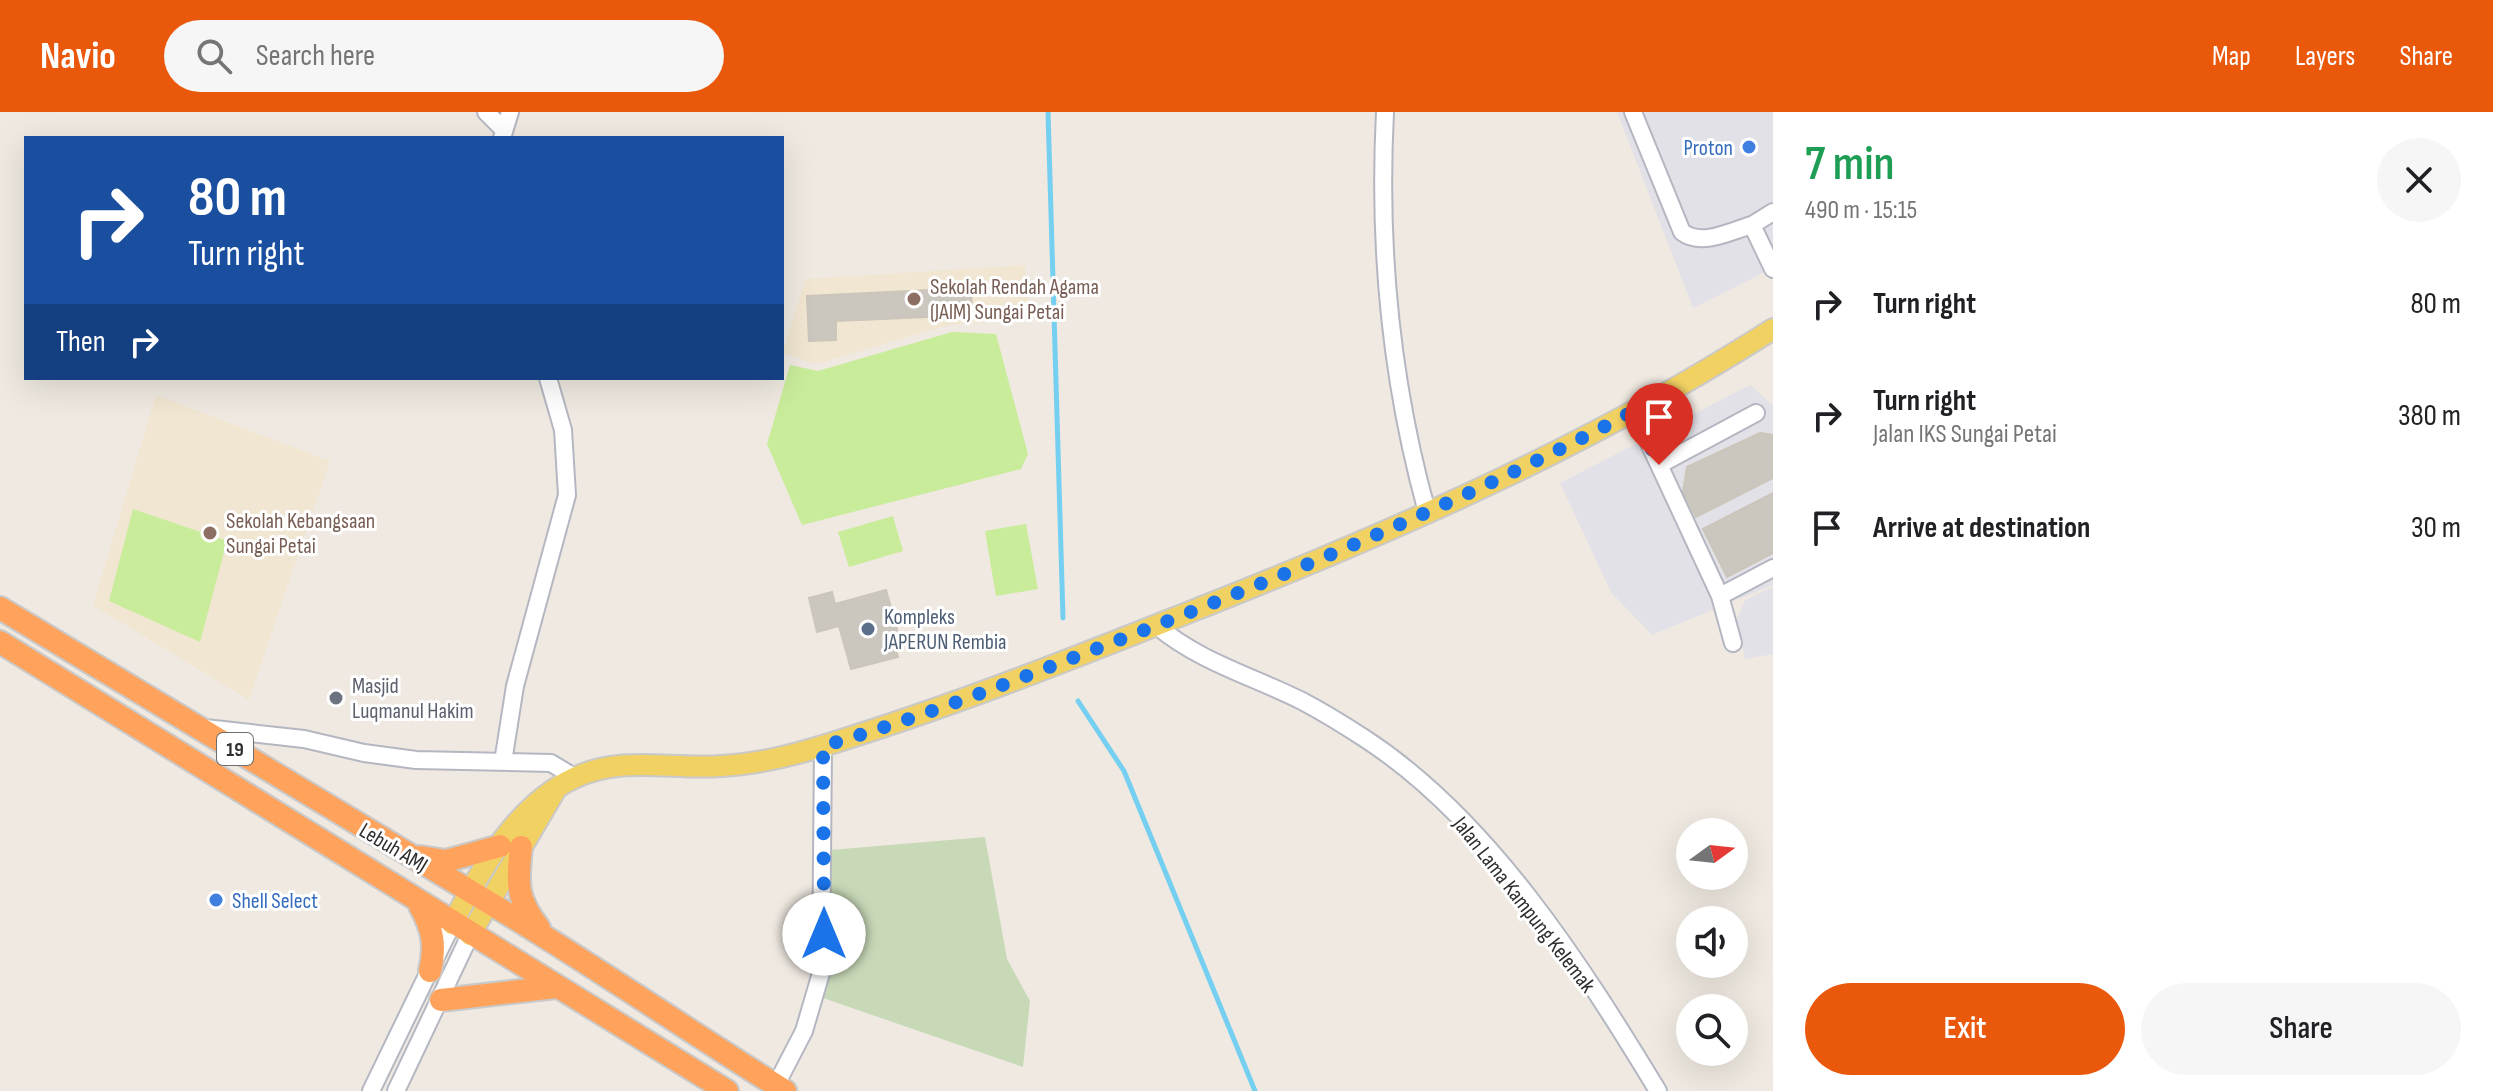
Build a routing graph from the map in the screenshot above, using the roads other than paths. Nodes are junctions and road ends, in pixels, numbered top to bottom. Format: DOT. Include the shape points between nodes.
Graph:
graph roads {
  1 [pos="486,112"];
  2 [pos="510,112"];
  3 [pos="1385,112"];
  4 [pos="1633,112"];
  5 [pos="503,134"];
  6 [pos="1773,212"];
  7 [pos="1752,225"];
  8 [pos="1773,269"];
  9 [pos="1773,329"];
  10 [pos="549,380"];
  11 [pos="1634,411"];
  12 [pos="1756,413"];
  13 [pos="1659,465"];
  14 [pos="1427,512"];
  15 [pos="1773,568"];
  16 [pos="1720,596"];
  17 [pos="0,608"];
  18 [pos="1157,626"];
  19 [pos="0,642"];
  20 [pos="1733,643"];
  21 [pos="204,728"];
  22 [pos="823,746"];
  23 [pos="503,762"];
  24 [pos="574,777"];
  25 [pos="510,847"];
  26 [pos="400,851"];
  27 [pos="478,896"];
  28 [pos="413,900"];
  29 [pos="461,930"];
  30 [pos="563,949"];
  31 [pos="430,971"];
  32 [pos="556,987"];
  33 [pos="441,1000"];
  34 [pos="780,1088"];
  35 [pos="371,1091"];
  36 [pos="396,1091"];
  37 [pos="727,1091"];
  38 [pos="1658,1091"];
  1 -- 5 [label="street"];
  2 -- 5 [label="street"];
  3 -- 14 [label="street" via="1383,249 1400,398"];
  4 -- 7 [label="street" via="1682,232 1701,240"];
  6 -- 7 [label="street"];
  7 -- 8 [label="street"];
  9 -- 11 [label="main road"];
  10 -- 23 [label="street" via="563,430 567,495 515,686"];
  11 -- 13 [label="street"];
  11 -- 14 [label="main road"];
  12 -- 13 [label="street"];
  13 -- 16 [label="street"];
  14 -- 18 [label="main road"];
  15 -- 16 [label="street"];
  16 -- 20 [label="street"];
  17 -- 21 [label="highway, Lebuh AMJ / 19"];
  18 -- 22 [label="main road" via="995,689"];
  18 -- 38 [label="street, Jalan Lama Kampung Kelemak" via="1190,652 1336,720 1424,783 1478,838 1544,920"];
  19 -- 28 [label="highway, Lebuh AMJ / 19"];
  21 -- 23 [label="street" via="292,737 416,760"];
  21 -- 26 [label="highway, Lebuh AMJ / 19"];
  22 -- 24 [label="main road" via="722,766 619,765"];
  22 -- 34 [label="street" via="821,973"];
  23 -- 24 [label="street" via="551,763"];
  24 -- 25 [label="main road" via="529,807"];
  25 -- 26 [label="highway" via="446,861"];
  25 -- 27 [label="main road"];
  25 -- 30 [label="highway" via="523,906"];
  26 -- 27 [label="highway, Lebuh AMJ / 19"];
  27 -- 29 [label="main road"];
  27 -- 30 [label="highway, Lebuh AMJ / 19"];
  28 -- 29 [label="highway, Lebuh AMJ / 19"];
  28 -- 31 [label="highway" via="433,928"];
  29 -- 31 [label="street"];
  29 -- 32 [label="highway, Lebuh AMJ / 19"];
  29 -- 33 [label="street"];
  30 -- 34 [label="highway, Lebuh AMJ / 19"];
  31 -- 35 [label="street"];
  32 -- 33 [label="highway"];
  32 -- 37 [label="highway, Lebuh AMJ / 19"];
  33 -- 36 [label="street"];
}
